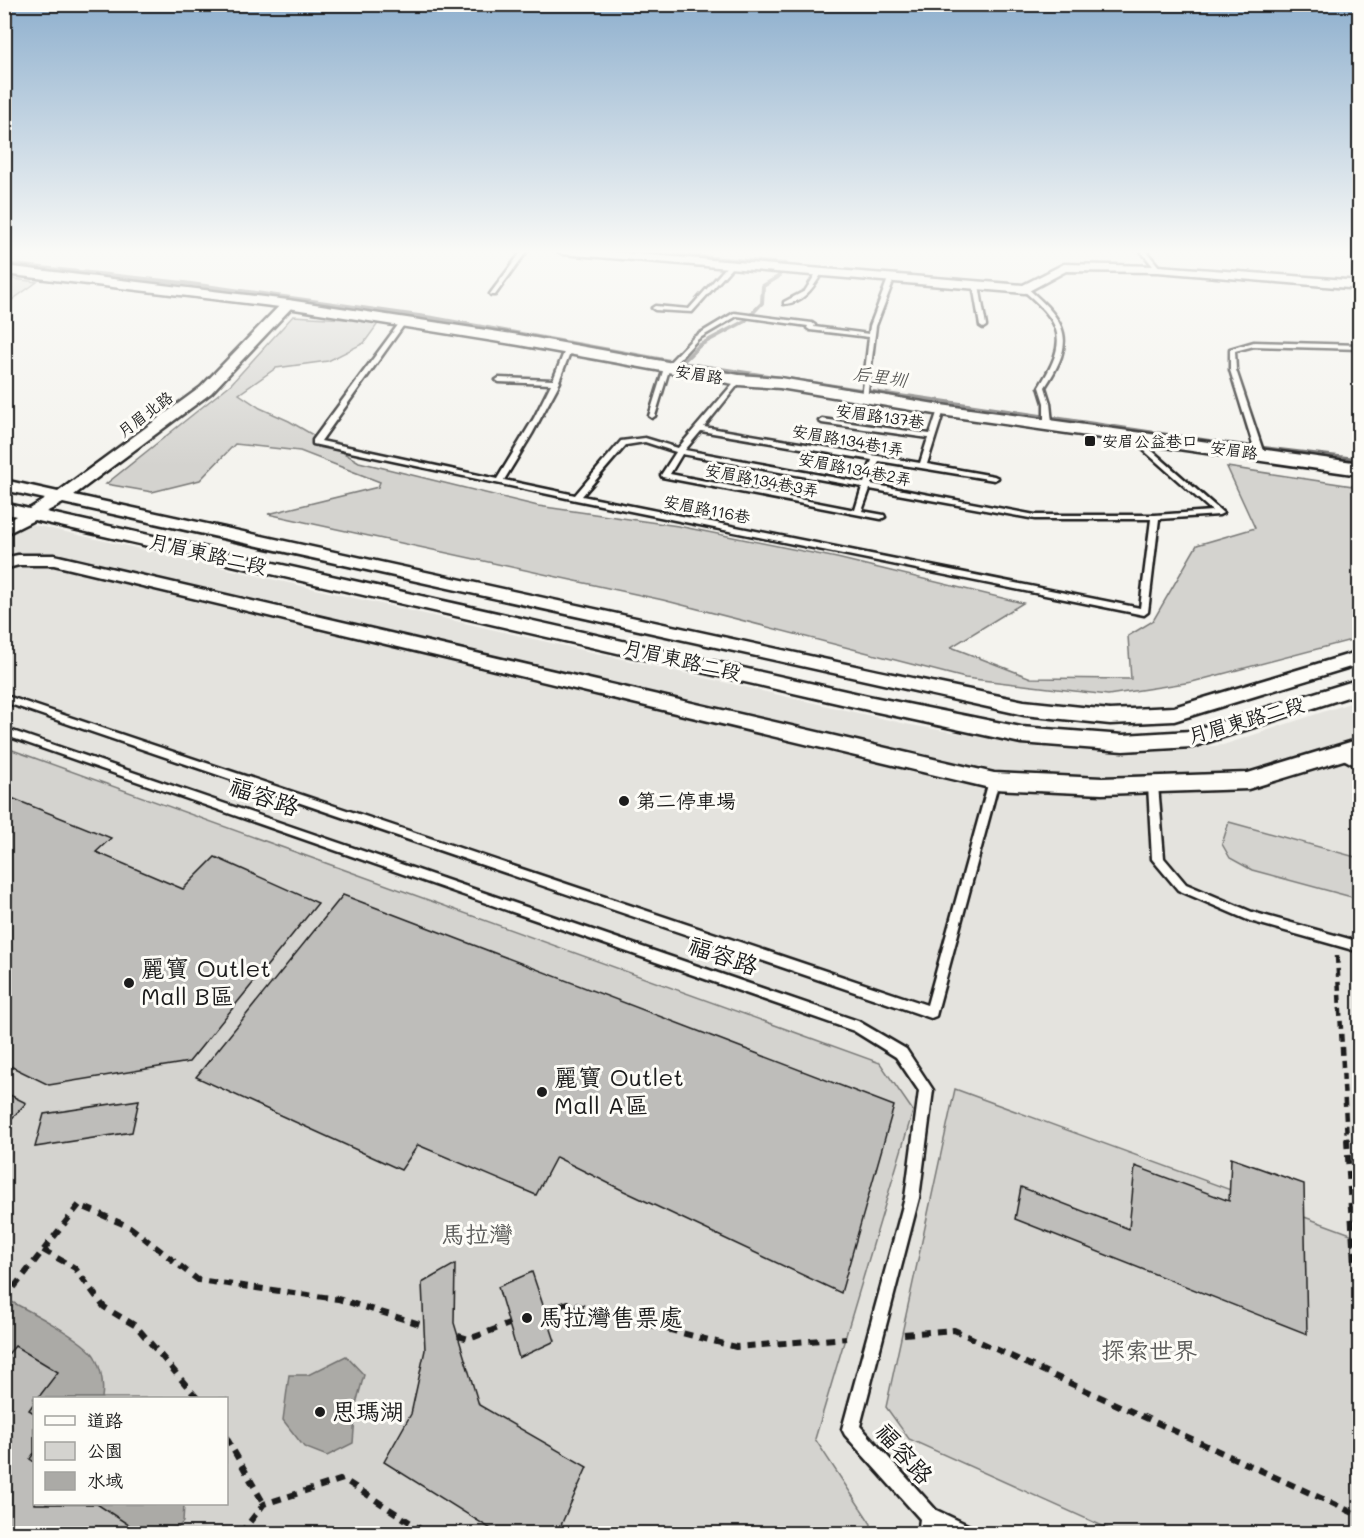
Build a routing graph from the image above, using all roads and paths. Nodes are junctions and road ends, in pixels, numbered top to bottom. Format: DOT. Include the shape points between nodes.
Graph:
graph roads {
  1 [pos="403,322"];
  2 [pos="270,323"];
  3 [pos="408,323"];
  4 [pos="721,323"];
  5 [pos="797,323"];
  6 [pos="874,323"];
  7 [pos="982,323"];
  8 [pos="1058,323"];
  9 [pos="983,326"];
  10 [pos="872,336"];
  11 [pos="1359,347"];
  12 [pos="568,350"];
  13 [pos="666,369"];
  14 [pos="499,380"];
  15 [pos="739,380"];
  16 [pos="557,382"];
  17 [pos="866,398"];
  18 [pos="941,410"];
  19 [pos="652,416"];
  20 [pos="822,421"];
  21 [pos="1048,423"];
  22 [pos="698,428"];
  23 [pos="1133,435"];
  24 [pos="933,437"];
  25 [pos="680,451"];
  26 [pos="1260,454"];
  27 [pos="876,458"];
  28 [pos="923,466"];
  29 [pos="1359,469"];
  30 [pos="994,478"];
  31 [pos="499,482"];
  32 [pos="866,484"];
  33 [pos="4,485"];
  34 [pos="61,496"];
  35 [pos="576,498"];
  36 [pos="4,508"];
  37 [pos="858,512"];
  38 [pos="30,515"];
  39 [pos="881,517"];
  40 [pos="1155,517"];
  41 [pos="4,530"];
  42 [pos="4,564"];
  43 [pos="1359,657"];
  44 [pos="1359,686"];
  45 [pos="4,698"];
  46 [pos="4,731"];
  47 [pos="1354,755"];
  48 [pos="994,781"];
  49 [pos="1153,785"];
  50 [pos="1336,940"];
  51 [pos="1359,947"];
  52 [pos="43,1250"];
  53 [pos="4,1300"];
  54 [pos="545,1312"];
  55 [pos="509,1324"];
  56 [pos="423,1325"];
  57 [pos="904,1334"];
  58 [pos="458,1336"];
  59 [pos="846,1338"];
  60 [pos="1359,1367"];
  61 [pos="196,1397"];
  62 [pos="228,1440"];
  63 [pos="264,1503"];
  64 [pos="1359,1516"];
  65 [pos="929,1525"];
  66 [pos="240,1533"];
  67 [pos="428,1533"];
  68 [pos="968,1533"];
  1 -- 31 [label="lane, 安眉路116巷" via="316,441"];
  2 -- 34 [label="street, 月眉北路" via="206,390"];
  3 -- 12 [label="street, 安眉路"];
  4 -- 13 [label="lane" via="696,338"];
  5 -- 10 [label="lane"];
  6 -- 10 [label="lane"];
  7 -- 9 [label="lane"];
  8 -- 21 [label="lane" via="1063,339 1055,369 1042,387"];
  10 -- 17 [label="lane"];
  11 -- 26 [label="lane" via="1254,345 1232,350 1233,370"];
  12 -- 13 [label="street, 安眉路"];
  12 -- 16 [label="lane"];
  13 -- 15 [label="street, 安眉路"];
  13 -- 19 [label="lane"];
  14 -- 16 [label="lane"];
  15 -- 17 [label="street, 安眉路"];
  15 -- 22 [label="lane"];
  16 -- 31 [label="lane"];
  17 -- 18 [label="street, 安眉路"];
  18 -- 21 [label="street, 安眉路"];
  18 -- 24 [label="lane, 安眉路137巷"];
  20 -- 24 [label="lane, 安眉路137巷"];
  21 -- 23 [label="street, 安眉路"];
  22 -- 25 [label="lane"];
  22 -- 27 [label="lane, 安眉路134巷1弄"];
  23 -- 26 [label="street, 安眉路"];
  23 -- 40 [label="lane, 安眉路134巷2弄" via="1219,513"];
  24 -- 28 [label="lane, 安眉路137巷"];
  25 -- 32 [label="lane, 安眉路134巷2弄"];
  25 -- 35 [label="lane, 安眉路134巷2弄" via="645,440 624,443"];
  25 -- 37 [label="lane, 安眉路134巷3弄" via="665,475"];
  26 -- 29 [label="street, 安眉路"];
  27 -- 28 [label="lane, 安眉路134巷1弄"];
  27 -- 32 [label="lane"];
  28 -- 30 [label="lane, 安眉路134巷1弄"];
  31 -- 35 [label="lane, 安眉路116巷"];
  32 -- 37 [label="lane"];
  32 -- 40 [label="lane, 安眉路134巷2弄" via="1035,517"];
  33 -- 34 [label="street, 月眉東路二段"];
  34 -- 38 [label="street, 月眉北路"];
  34 -- 43 [label="street, 月眉東路二段" via="1024,708 1110,717 1174,714"];
  35 -- 40 [label="lane, 安眉路116巷" via="1144,612"];
  36 -- 38 [label="street, 月眉東路二段"];
  37 -- 39 [label="lane, 安眉路134巷3弄"];
  38 -- 41 [label="street, 月眉北路"];
  38 -- 44 [label="street, 月眉東路二段" via="1021,735 1123,743 1192,739"];
  42 -- 48 [label="street" via="54,560"];
  45 -- 48 [label="lane" via="931,1012"];
  46 -- 65 [label="lane, 福容路" via="847,1023 901,1053 926,1090 913,1187 850,1429"];
  47 -- 49 [label="street" via="1248,782"];
  48 -- 49 [label="street"];
  49 -- 50 [label="lane" via="1158,859 1182,887 1250,916"];
  50 -- 51 [label="lane"];
  50 -- 60 [label="path"];
  52 -- 53 [label="path"];
  52 -- 56 [label="path" via="79,1205 130,1227 198,1280 338,1299"];
  52 -- 61 [label="path" via="75,1268 104,1307 136,1326"];
  54 -- 59 [label="path" via="567,1304 736,1347"];
  55 -- 58 [label="path" via="468,1339"];
  57 -- 64 [label="path" via="954,1330"];
  62 -- 63 [label="path"];
  63 -- 66 [label="path"];
  63 -- 67 [label="path" via="342,1479"];
  65 -- 68 [label="lane, 福容路"];
}
